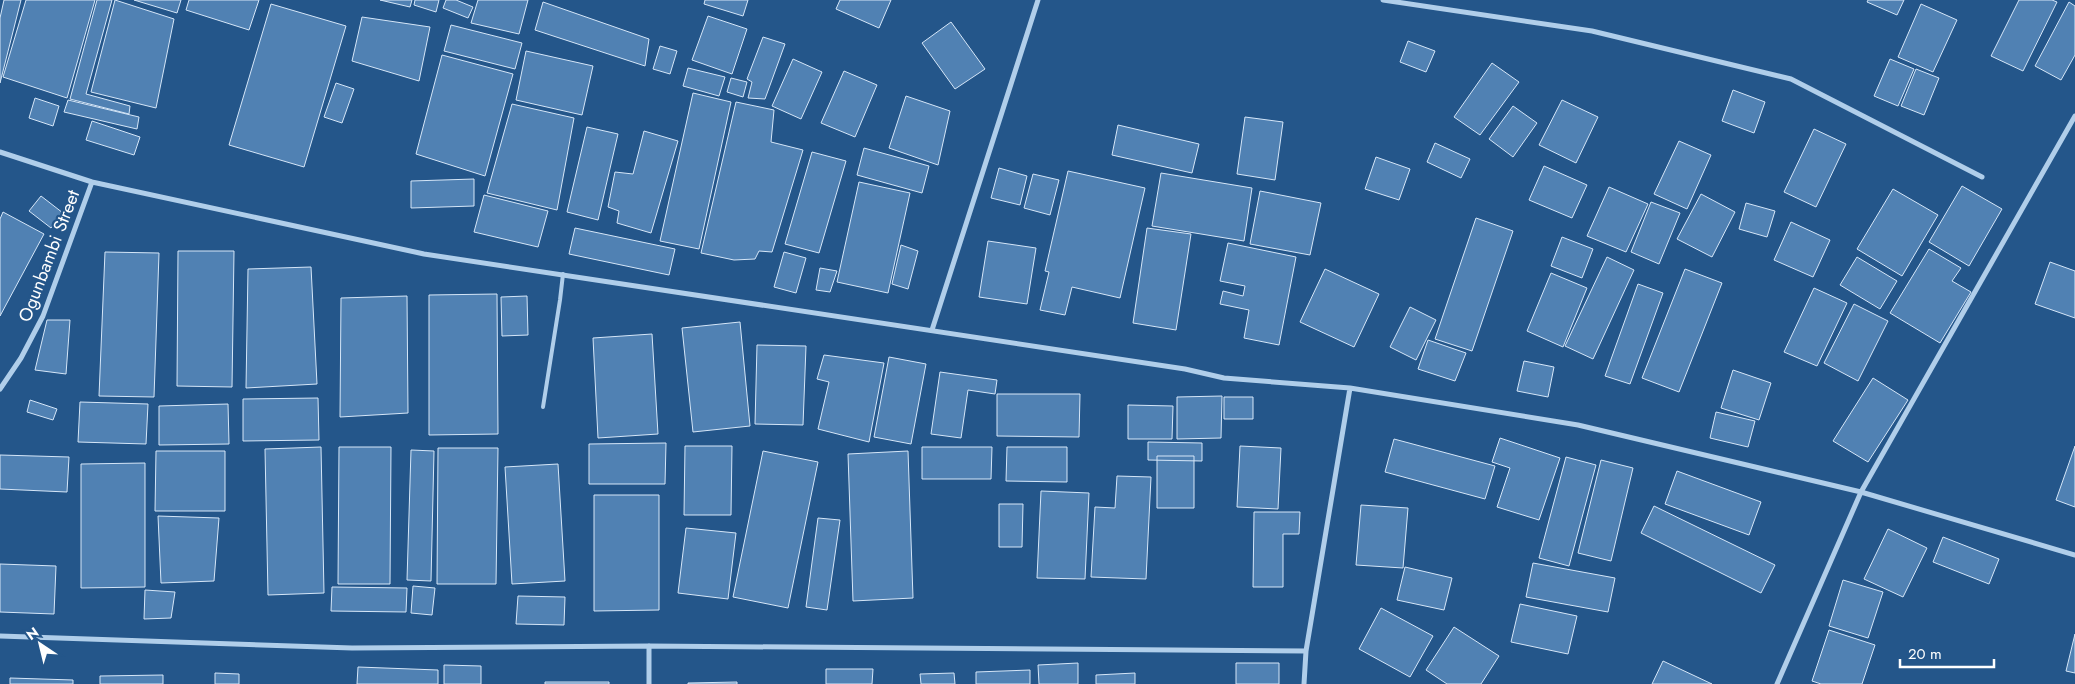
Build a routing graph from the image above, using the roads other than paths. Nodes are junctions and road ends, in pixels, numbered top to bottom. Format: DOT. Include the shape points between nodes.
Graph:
graph roads {
  1 [pos="1038,0"];
  2 [pos="1384,0"];
  3 [pos="2075,116"];
  4 [pos="0,152"];
  5 [pos="1982,176"];
  6 [pos="92,182"];
  7 [pos="563,274"];
  8 [pos="932,330"];
  9 [pos="1350,388"];
  10 [pos="0,389"];
  11 [pos="543,407"];
  12 [pos="1861,492"];
  13 [pos="2075,555"];
  14 [pos="0,636"];
  15 [pos="649,646"];
  16 [pos="1306,651"];
  17 [pos="649,684"];
  18 [pos="1304,684"];
  19 [pos="1777,684"];
  1 -- 8 [label="street"];
  2 -- 5 [label="street" via="1592,31 1791,79"];
  3 -- 12 [label="street"];
  4 -- 6 [label="street"];
  6 -- 7 [label="street" via="424,254"];
  6 -- 10 [label="street, Ogunbambi Street" via="43,316"];
  7 -- 8 [label="street"];
  7 -- 11 [label="lane"];
  8 -- 9 [label="street" via="1185,369 1224,378"];
  9 -- 12 [label="street" via="1578,425"];
  9 -- 16 [label="street"];
  12 -- 13 [label="street"];
  12 -- 19 [label="street"];
  14 -- 15 [label="street" via="352,648"];
  15 -- 16 [label="street"];
  15 -- 17 [label="street"];
  16 -- 18 [label="street"];
}
